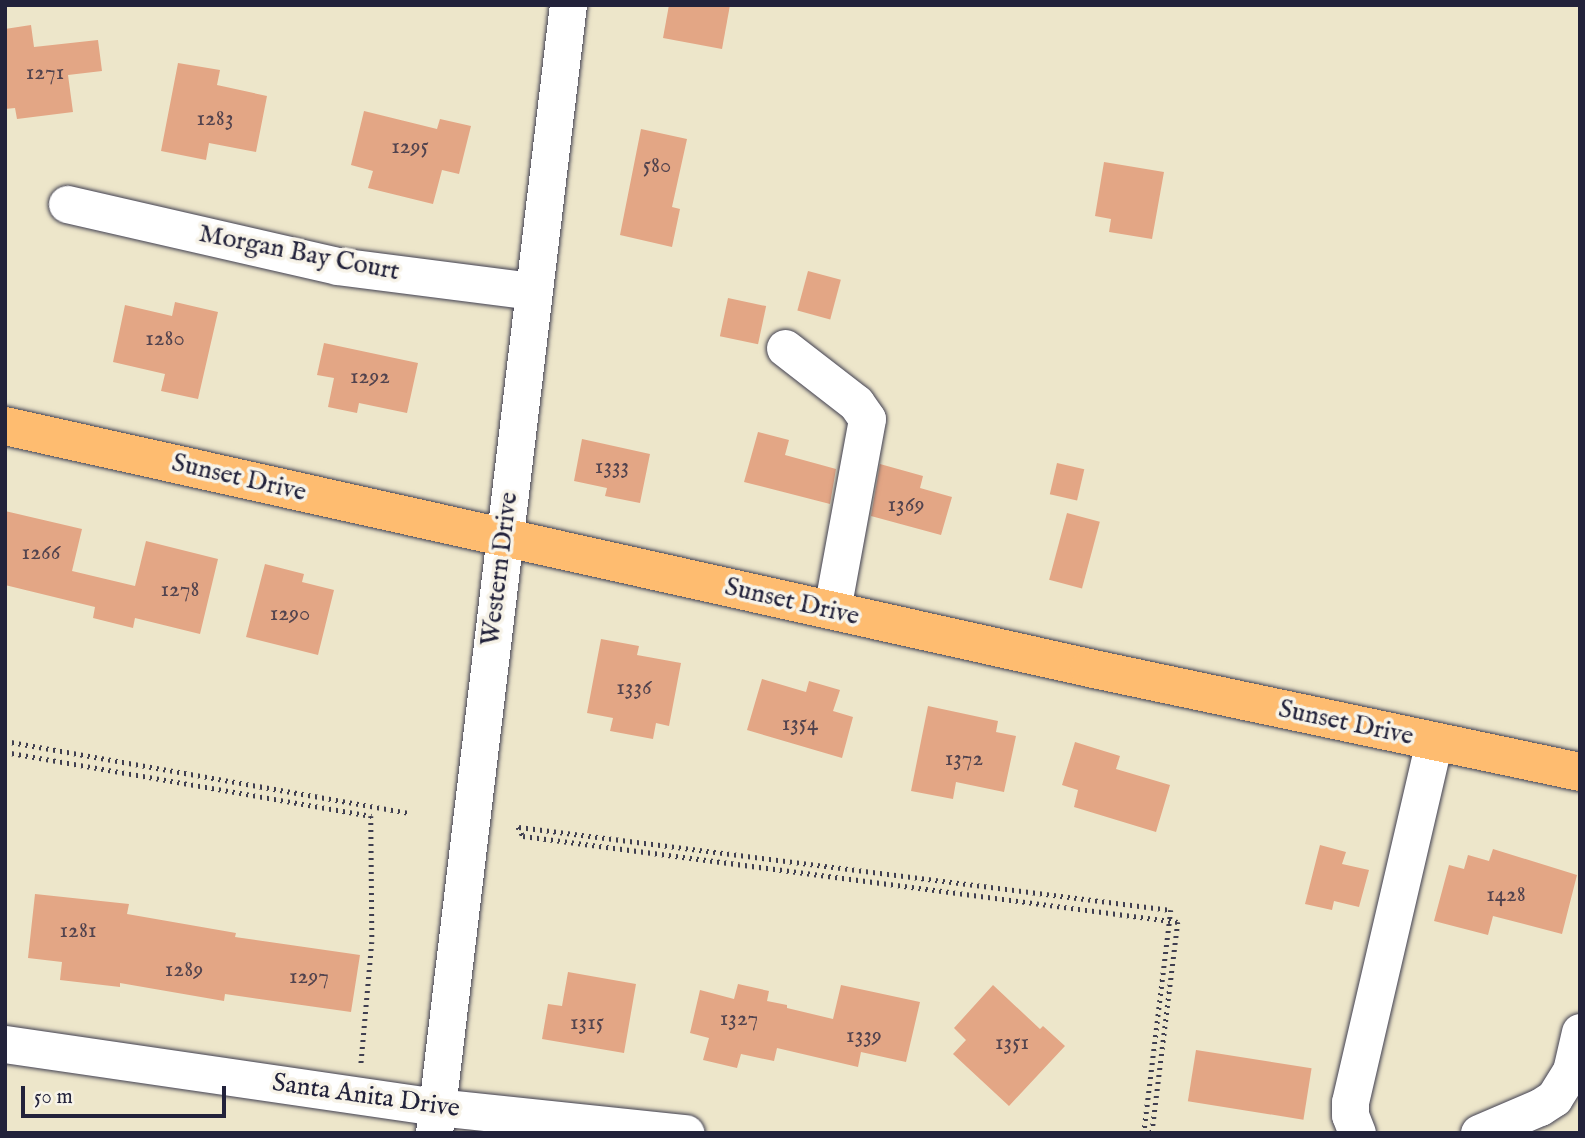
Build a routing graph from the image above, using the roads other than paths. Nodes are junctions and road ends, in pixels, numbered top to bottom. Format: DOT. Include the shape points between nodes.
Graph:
graph roads {
  1 [pos="568,5"];
  2 [pos="67,204"];
  3 [pos="533,291"];
  4 [pos="785,348"];
  5 [pos="5,426"];
  6 [pos="504,538"];
  7 [pos="832,610"];
  8 [pos="1434,741"];
  9 [pos="1580,772"];
  10 [pos="1580,1032"];
  11 [pos="5,1044"];
  12 [pos="436,1120"];
  13 [pos="686,1133"];
  14 [pos="1357,1133"];
  15 [pos="1479,1133"];
  1 -- 3 [label="street, Western Drive"];
  2 -- 3 [label="street, Morgan Bay Court" via="337,266"];
  3 -- 6 [label="street, Western Drive"];
  4 -- 7 [label="street" via="856,403 867,419"];
  5 -- 6 [label="main road, Sunset Drive"];
  6 -- 7 [label="main road, Sunset Drive"];
  6 -- 12 [label="street, Western Drive"];
  7 -- 8 [label="main road, Sunset Drive"];
  8 -- 9 [label="main road, Sunset Drive"];
  8 -- 14 [label="street" via="1350,1102"];
  10 -- 15 [label="street" via="1572,1071 1554,1098"];
  11 -- 12 [label="street, Santa Anita Drive"];
  12 -- 13 [label="street, Santa Anita Drive"];
}
